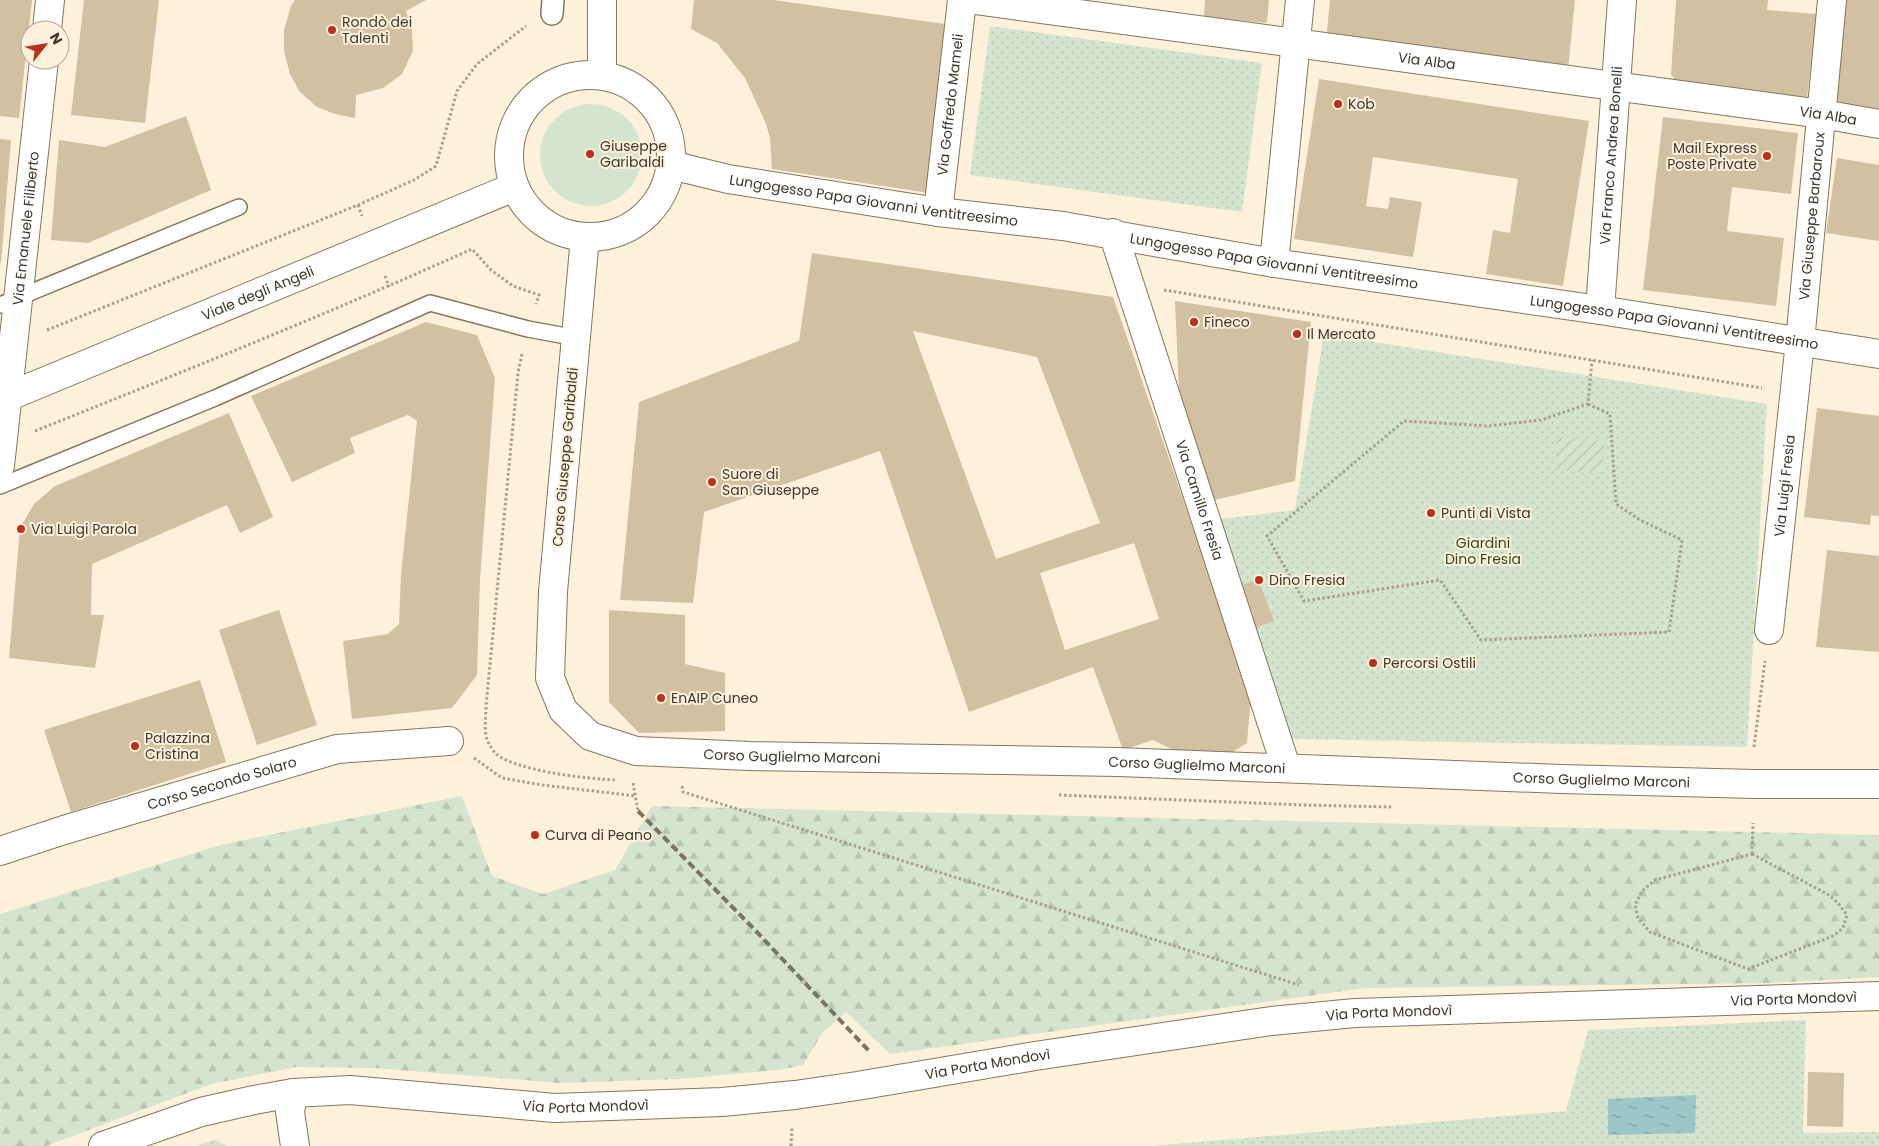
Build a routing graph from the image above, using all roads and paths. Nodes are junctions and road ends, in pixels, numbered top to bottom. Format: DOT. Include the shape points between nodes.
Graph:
graph roads {
  1 [pos="50,0"];
  2 [pos="602,0"];
  3 [pos="962,0"];
  4 [pos="975,0"];
  5 [pos="1300,0"];
  6 [pos="1622,0"];
  7 [pos="1832,0"];
  8 [pos="552,7"];
  9 [pos="48,20"];
  10 [pos="1296,44"];
  11 [pos="43,70"];
  12 [pos="602,74"];
  13 [pos="1616,87"];
  14 [pos="1822,114"];
  15 [pos="1879,124"];
  16 [pos="671,165"];
  17 [pos="514,186"];
  18 [pos="239,207"];
  19 [pos="938,212"];
  20 [pos="1113,233"];
  21 [pos="585,237"];
  22 [pos="1274,263"];
  23 [pos="1129,284"];
  24 [pos="539,295"];
  25 [pos="10,301"];
  26 [pos="1600,310"];
  27 [pos="577,338"];
  28 [pos="1800,342"];
  29 [pos="15,343"];
  30 [pos="1879,354"];
  31 [pos="1592,360"];
  32 [pos="518,373"];
  33 [pos="1795,394"];
  34 [pos="4,398"];
  35 [pos="1588,404"];
  36 [pos="1,455"];
  37 [pos="0,486"];
  38 [pos="1769,630"];
  39 [pos="550,678"];
  40 [pos="460,746"];
  41 [pos="1754,747"];
  42 [pos="1286,767"];
  43 [pos="624,780"];
  44 [pos="633,780"];
  45 [pos="681,780"];
  46 [pos="1879,784"];
  47 [pos="636,796"];
  48 [pos="638,811"];
  49 [pos="1753,824"];
  50 [pos="0,851"];
  51 [pos="1752,854"];
  52 [pos="1306,987"];
  53 [pos="1879,996"];
  54 [pos="293,1093"];
  55 [pos="792,1122"];
  56 [pos="103,1146"];
  57 [pos="295,1146"];
  58 [pos="791,1146"];
  1 -- 9 [label="street"];
  2 -- 12 [label="street"];
  3 -- 19 [label="street, Via Goffredo Mameli"];
  4 -- 10 [label="street, Via Alba"];
  5 -- 10 [label="street"];
  6 -- 13 [label="street, Via Franco Andrea Bonelli"];
  7 -- 14 [label="street, Via Giuseppe Barbaroux"];
  8 -- 29 [label="path" via="477,64 457,91 436,166 414,180"];
  10 -- 13 [label="street, Via Alba"];
  10 -- 22 [label="street"];
  11 -- 25 [label="street, Via Emanuele Filiberto"];
  12 -- 16 [label="street" via="626,82 646,96 662,116 670,140"];
  12 -- 17 [label="street" via="577,75 554,82 534,96 519,115 510,138 509,163"];
  13 -- 14 [label="street, Via Alba"];
  13 -- 26 [label="street, Via Franco Andrea Bonelli"];
  14 -- 15 [label="street, Via Alba"];
  14 -- 28 [label="street, Via Giuseppe Barbaroux"];
  16 -- 19 [label="street, Lungogesso Papa Giovanni Ventitreesimo" via="728,178"];
  16 -- 21 [label="street" via="665,189 652,210 633,225 610,235"];
  17 -- 21 [label="street" via="536,216 550,227"];
  17 -- 34 [label="street, Viale degli Angeli"];
  18 -- 25 [label="lane"];
  19 -- 20 [label="street, Lungogesso Papa Giovanni Ventitreesimo"];
  20 -- 22 [label="street, Lungogesso Papa Giovanni Ventitreesimo"];
  20 -- 23 [label="street, Via Camillo Fresia"];
  21 -- 27 [label="street, Corso Giuseppe Garibaldi"];
  22 -- 26 [label="street, Lungogesso Papa Giovanni Ventitreesimo"];
  23 -- 31 [label="path"];
  23 -- 42 [label="street, Via Camillo Fresia"];
  24 -- 36 [label="path" via="513,286 491,270 472,249 389,287 147,387"];
  25 -- 29 [label="street, Via Emanuele Filiberto"];
  26 -- 28 [label="street, Lungogesso Papa Giovanni Ventitreesimo"];
  27 -- 37 [label="lane" via="528,329 430,303 215,398"];
  27 -- 39 [label="street, Corso Giuseppe Garibaldi" via="552,592"];
  28 -- 30 [label="street, Lungogesso Papa Giovanni Ventitreesimo"];
  28 -- 33 [label="street, Via Luigi Fresia"];
  29 -- 34 [label="street, Via Emanuele Filiberto"];
  31 -- 33 [label="path"];
  31 -- 35 [label="path"];
  32 -- 43 [label="path" via="486,706 488,743 496,754 520,766 588,779"];
  33 -- 38 [label="street, Via Luigi Fresia"];
  34 -- 36 [label="street"];
  35 -- 35 [label="path" via="1541,420 1488,426 1404,420 1267,536 1304,601 1440,580 1481,640 1669,632 1682,540 1640,520 1616,504 1610,414"];
  38 -- 41 [label="path"];
  39 -- 42 [label="street, Corso Guglielmo Marconi" via="563,710 590,736 636,751"];
  40 -- 47 [label="path" via="502,778"];
  40 -- 50 [label="street, Corso Secondo Solaro" via="337,750"];
  42 -- 46 [label="street, Corso Guglielmo Marconi" via="1561,779"];
  44 -- 47 [label="path"];
  45 -- 52 [label="path" via="683,792"];
  47 -- 48 [label="path"];
  49 -- 51 [label="path"];
  51 -- 51 [label="path" via="1829,895 1847,915 1843,928 1832,936 1748,969 1650,932 1638,918 1635,905 1642,891 1655,880"];
  53 -- 54 [label="street, Via Porta Mondovì" via="1355,1013 1289,1019 795,1095 722,1102 555,1108 350,1090"];
  54 -- 56 [label="street, Via Porta Mondovì" via="201,1112"];
  54 -- 57 [label="street" via="290,1112"];
  55 -- 58 [label="path"];
}
